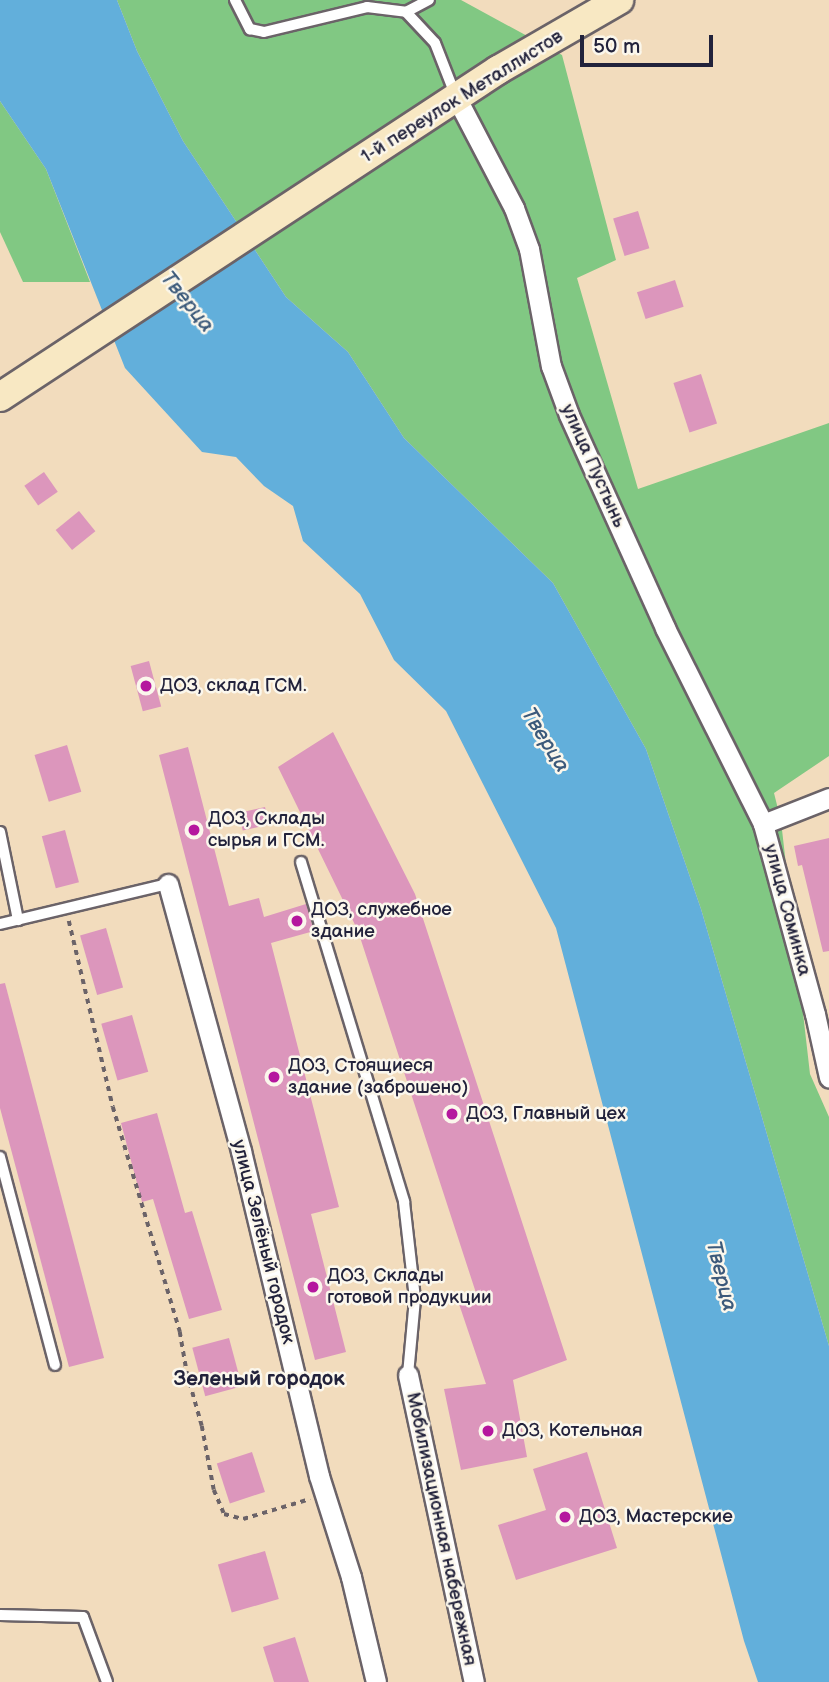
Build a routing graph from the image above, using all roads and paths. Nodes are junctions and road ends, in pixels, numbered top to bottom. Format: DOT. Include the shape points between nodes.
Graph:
graph roads {
  1 [pos="235,0"];
  2 [pos="429,0"];
  3 [pos="619,0"];
  4 [pos="407,12"];
  5 [pos="456,97"];
  6 [pos="0,397"];
  7 [pos="829,798"];
  8 [pos="763,824"];
  9 [pos="0,832"];
  10 [pos="301,862"];
  11 [pos="168,884"];
  12 [pos="66,909"];
  13 [pos="18,920"];
  14 [pos="0,923"];
  15 [pos="822,1013"];
  16 [pos="829,1077"];
  17 [pos="0,1157"];
  18 [pos="55,1365"];
  19 [pos="408,1375"];
  20 [pos="326,1499"];
  21 [pos="0,1615"];
  22 [pos="107,1682"];
  23 [pos="376,1682"];
  24 [pos="474,1682"];
  1 -- 4 [label="lane" via="250,29 264,32 367,7"];
  2 -- 4 [label="lane"];
  3 -- 5 [label="street, 1-й переулок Металлистов"];
  4 -- 5 [label="lane" via="435,43"];
  5 -- 6 [label="street, 1-й переулок Металлистов"];
  5 -- 8 [label="street, улица Пустынь" via="514,208 529,248 551,366 569,415 665,628"];
  7 -- 8 [label="street"];
  8 -- 15 [label="street, улица Соминка"];
  9 -- 13 [label="lane"];
  10 -- 19 [label="lane" via="404,1202 415,1299"];
  11 -- 12 [label="lane"];
  11 -- 20 [label="street, улица Зелёный городок" via="242,1151"];
  12 -- 13 [label="lane"];
  12 -- 20 [label="path" via="113,1107 180,1332 214,1490 224,1514 243,1519 315,1498"];
  13 -- 14 [label="lane"];
  15 -- 16 [label="street, улица Соминка"];
  17 -- 18 [label="lane"];
  19 -- 24 [label="street, Мобилизационная набережная"];
  20 -- 23 [label="street, улица Зелёный городок" via="351,1577"];
  21 -- 22 [label="lane" via="83,1617"];
}
